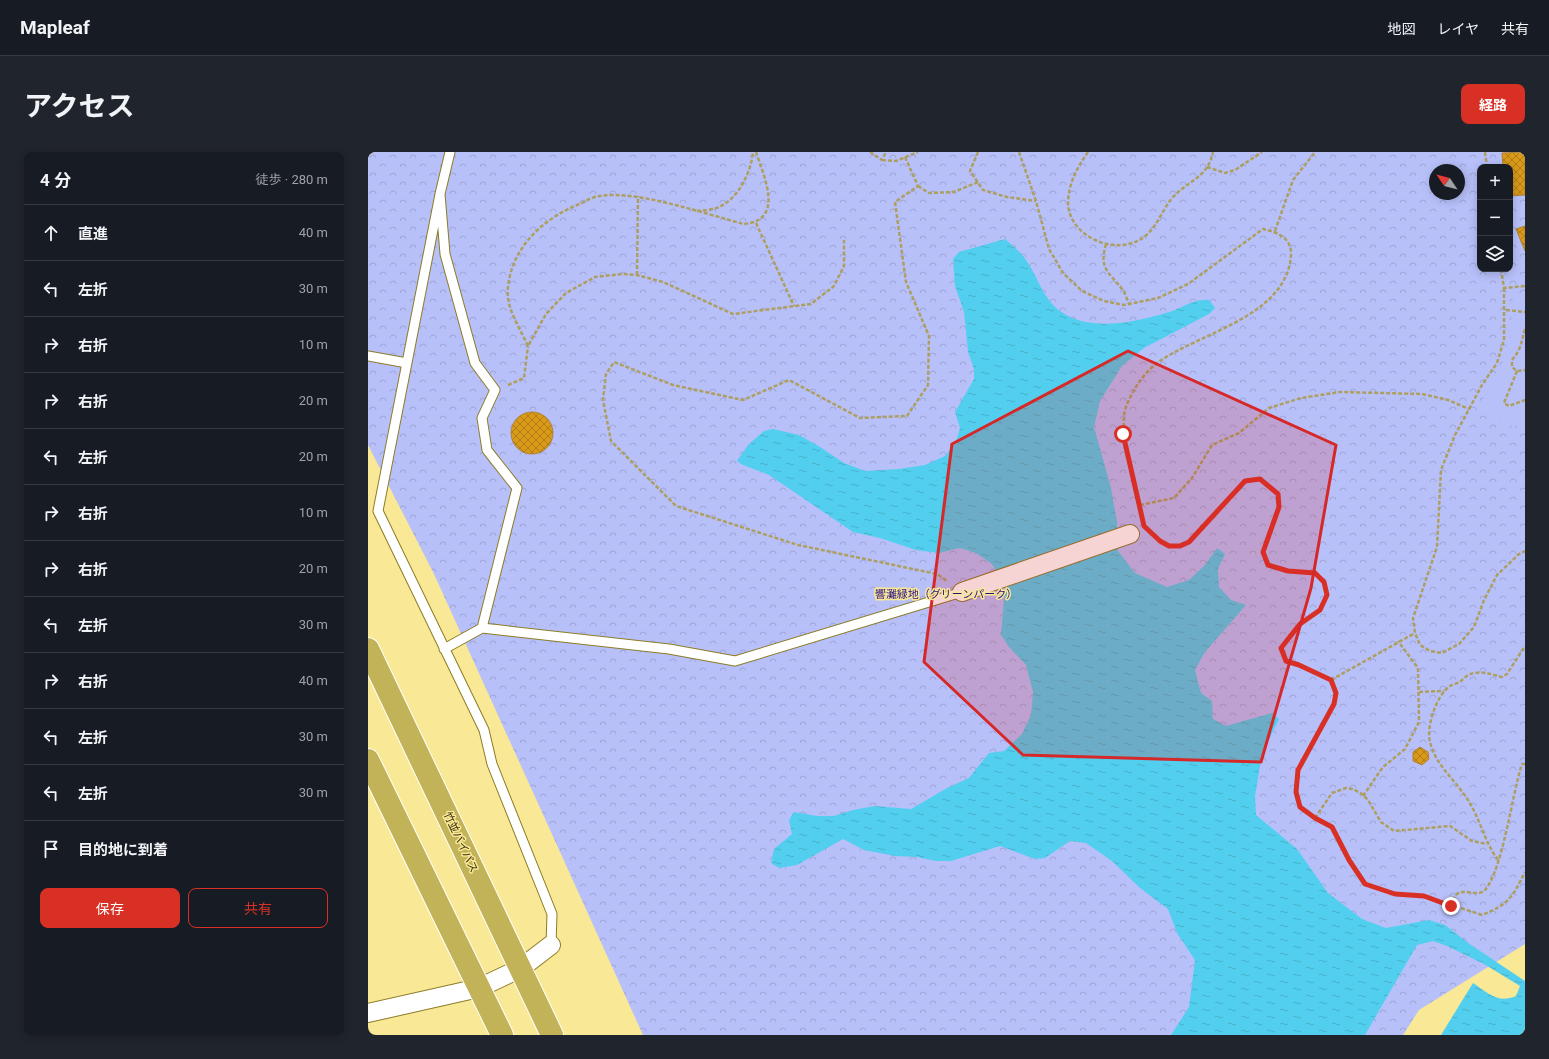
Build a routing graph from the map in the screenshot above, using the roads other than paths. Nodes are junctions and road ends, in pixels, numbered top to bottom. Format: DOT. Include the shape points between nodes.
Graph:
graph roads {
  1 [pos="450,152"];
  2 [pos="440,194"];
  3 [pos="368,356"];
  4 [pos="407,363"];
  5 [pos="1130,534"];
  6 [pos="962,592"];
  7 [pos="482,628"];
  8 [pos="368,649"];
  9 [pos="444,649"];
  10 [pos="368,760"];
  11 [pos="551,945"];
  12 [pos="521,968"];
  13 [pos="479,988"];
  14 [pos="368,1012"];
  15 [pos="502,1035"];
  16 [pos="552,1035"];
  1 -- 2 [label="lane"];
  2 -- 4 [label="lane"];
  2 -- 7 [label="lane" via="445,254 459,308 475,363 495,390 482,418 486,450 517,488"];
  3 -- 4 [label="lane"];
  4 -- 9 [label="lane" via="378,511"];
  5 -- 6 [label="street"];
  6 -- 7 [label="lane" via="735,662 669,648"];
  7 -- 9 [label="lane"];
  8 -- 12 [label="highway, 竹並バイパス"];
  9 -- 11 [label="lane" via="484,730 492,764 552,914"];
  10 -- 13 [label="highway"];
  11 -- 12 [label="street"];
  12 -- 13 [label="street"];
  12 -- 16 [label="highway, 竹並バイパス"];
  13 -- 14 [label="street"];
  13 -- 15 [label="highway"];
}
